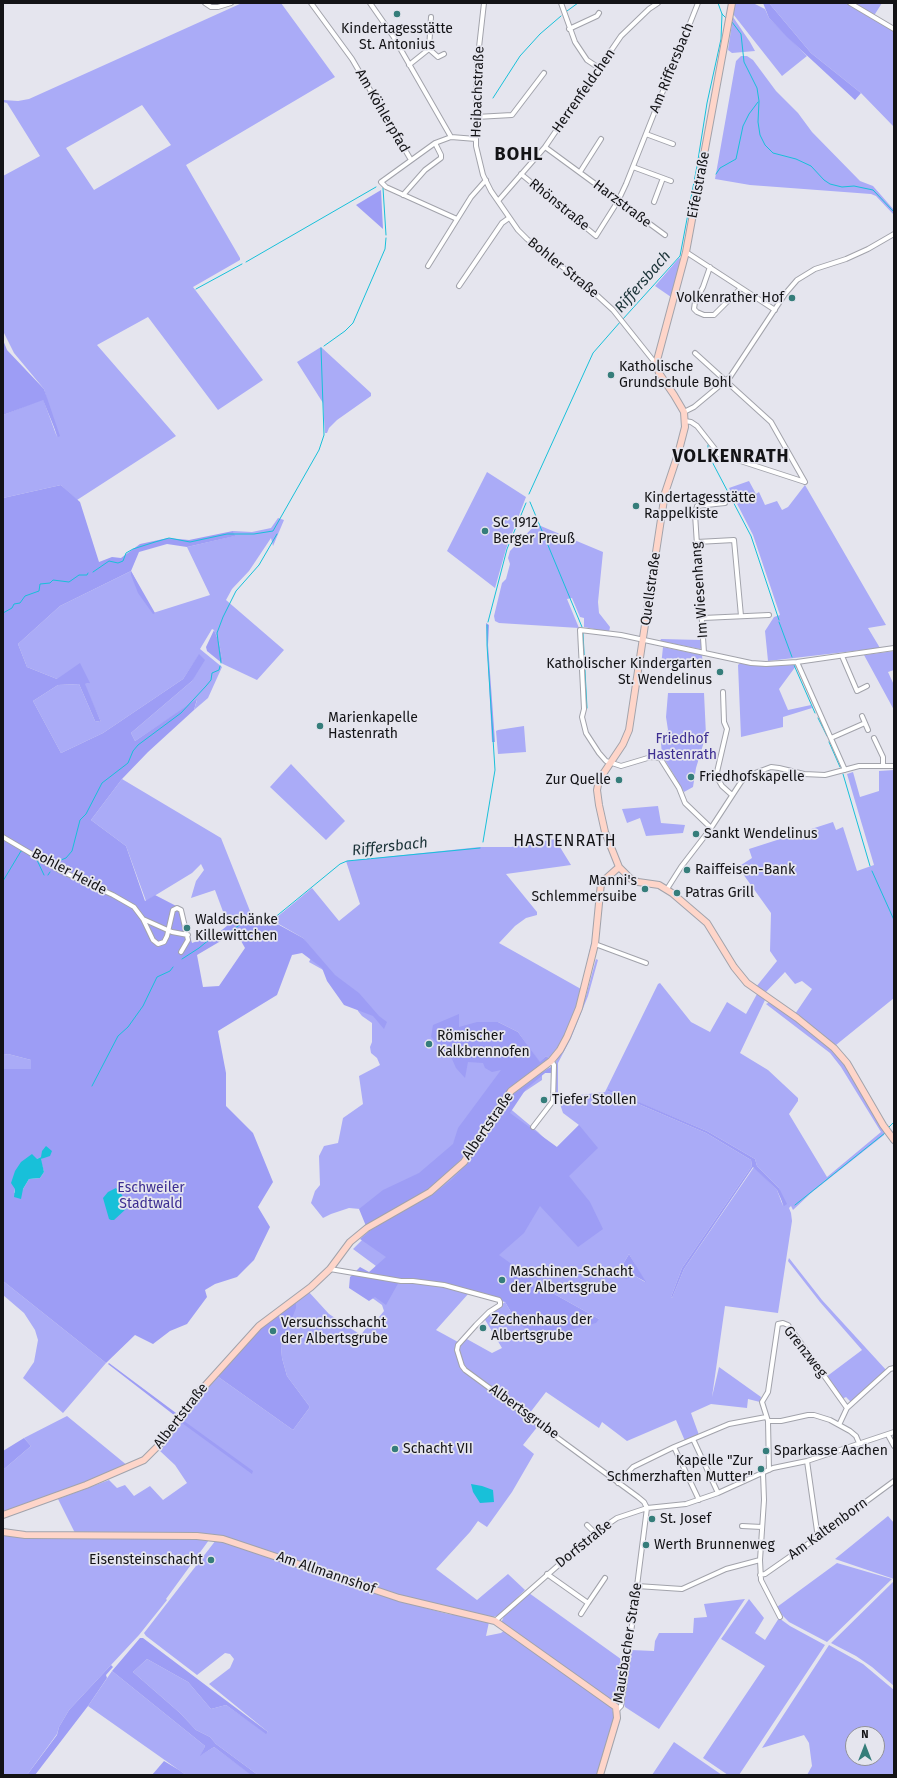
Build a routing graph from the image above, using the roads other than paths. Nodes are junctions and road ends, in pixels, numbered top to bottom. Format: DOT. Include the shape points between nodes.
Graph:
graph roads {
  1 [pos="205,3"];
  2 [pos="231,3"];
  3 [pos="311,3"];
  4 [pos="370,3"];
  5 [pos="484,3"];
  6 [pos="561,3"];
  7 [pos="658,3"];
  8 [pos="698,3"];
  9 [pos="732,3"];
  10 [pos="850,3"];
  11 [pos="599,12"];
  12 [pos="431,17"];
  13 [pos="570,29"];
  14 [pos="894,29"];
  15 [pos="429,49"];
  16 [pos="444,54"];
  17 [pos="409,65"];
  18 [pos="599,68"];
  19 [pos="544,73"];
  20 [pos="476,117"];
  21 [pos="646,134"];
  22 [pos="451,137"];
  23 [pos="476,139"];
  24 [pos="601,139"];
  25 [pos="435,144"];
  26 [pos="673,144"];
  27 [pos="545,147"];
  28 [pos="411,160"];
  29 [pos="633,167"];
  30 [pos="580,172"];
  31 [pos="521,174"];
  32 [pos="663,178"];
  33 [pos="486,180"];
  34 [pos="671,181"];
  35 [pos="402,194"];
  36 [pos="498,201"];
  37 [pos="618,201"];
  38 [pos="654,202"];
  39 [pos="509,218"];
  40 [pos="457,219"];
  41 [pos="894,234"];
  42 [pos="665,235"];
  43 [pos="596,236"];
  44 [pos="686,252"];
  45 [pos="428,266"];
  46 [pos="710,267"];
  47 [pos="459,286"];
  48 [pos="741,288"];
  49 [pos="775,310"];
  50 [pos="695,353"];
  51 [pos="656,364"];
  52 [pos="727,381"];
  53 [pos="684,412"];
  54 [pos="685,421"];
  55 [pos="725,504"];
  56 [pos="697,542"];
  57 [pos="769,615"];
  58 [pos="741,616"];
  59 [pos="703,618"];
  60 [pos="644,640"];
  61 [pos="894,648"];
  62 [pos="704,653"];
  63 [pos="842,656"];
  64 [pos="797,662"];
  65 [pos="867,686"];
  66 [pos="723,692"];
  67 [pos="862,716"];
  68 [pos="865,723"];
  69 [pos="868,730"];
  70 [pos="831,738"];
  71 [pos="874,738"];
  72 [pos="610,763"];
  73 [pos="883,766"];
  74 [pos="894,766"];
  75 [pos="845,770"];
  76 [pos="732,795"];
  77 [pos="711,828"];
  78 [pos="3,837"];
  79 [pos="619,867"];
  80 [pos="667,889"];
  81 [pos="143,919"];
  82 [pos="168,930"];
  83 [pos="188,935"];
  84 [pos="595,944"];
  85 [pos="180,952"];
  86 [pos="646,963"];
  87 [pos="550,1061"];
  88 [pos="533,1127"];
  89 [pos="894,1140"];
  90 [pos="330,1269"];
  91 [pos="894,1368"];
  92 [pos="847,1408"];
  93 [pos="767,1419"];
  94 [pos="839,1425"];
  95 [pos="894,1432"];
  96 [pos="888,1435"];
  97 [pos="693,1439"];
  98 [pos="859,1443"];
  99 [pos="894,1446"];
  100 [pos="674,1447"];
  101 [pos="807,1461"];
  102 [pos="768,1470"];
  103 [pos="763,1473"];
  104 [pos="894,1481"];
  105 [pos="618,1483"];
  106 [pos="718,1493"];
  107 [pos="699,1500"];
  108 [pos="648,1508"];
  109 [pos="3,1515"];
  110 [pos="587,1525"];
  111 [pos="742,1526"];
  112 [pos="762,1527"];
  113 [pos="3,1532"];
  114 [pos="594,1533"];
  115 [pos="818,1538"];
  116 [pos="760,1560"];
  117 [pos="547,1574"];
  118 [pos="760,1575"];
  119 [pos="605,1578"];
  120 [pos="637,1586"];
  121 [pos="598,1588"];
  122 [pos="603,1592"];
  123 [pos="588,1603"];
  124 [pos="581,1614"];
  125 [pos="780,1616"];
  126 [pos="495,1621"];
  127 [pos="616,1711"];
  128 [pos="600,1775"];
  1 -- 2 [label="street" via="218,7"];
  3 -- 28 [label="street, Am Köhlerpfad" via="352,59"];
  4 -- 17 [label="street"];
  5 -- 20 [label="street, Heibachstraße" via="478,58"];
  6 -- 13 [label="street"];
  7 -- 18 [label="street, Herrenfeldchen" via="649,8 621,36"];
  8 -- 21 [label="street, Am Riffersbach"];
  9 -- 44 [label="main road, Eifelstraße"];
  10 -- 14 [label="street"];
  11 -- 13 [label="street" via="597,16"];
  12 -- 15 [label="street"];
  13 -- 18 [label="street" via="581,52"];
  15 -- 16 [label="street" via="438,57"];
  15 -- 17 [label="street"];
  17 -- 22 [label="street"];
  18 -- 27 [label="street, Herrenfeldchen"];
  19 -- 20 [label="street" via="512,115"];
  20 -- 23 [label="street, Heibachstraße"];
  21 -- 26 [label="street"];
  21 -- 29 [label="street, Am Riffersbach"];
  22 -- 23 [label="street"];
  22 -- 25 [label="street"];
  23 -- 33 [label="street, Heibachstraße" via="478,156"];
  24 -- 30 [label="street, Harzstraße"];
  25 -- 28 [label="street"];
  25 -- 35 [label="street" via="441,158 425,170"];
  27 -- 30 [label="street, Harzstraße"];
  27 -- 31 [label="street, Herrenfeldchen"];
  28 -- 35 [label="street" via="381,182"];
  29 -- 32 [label="street"];
  29 -- 37 [label="street, Am Riffersbach"];
  30 -- 37 [label="street, Harzstraße"];
  31 -- 36 [label="street, Herrenfeldchen"];
  31 -- 43 [label="street, Rhönstraße"];
  32 -- 34 [label="street"];
  32 -- 38 [label="street"];
  33 -- 36 [label="street, Bohler Straße"];
  33 -- 40 [label="street"];
  35 -- 40 [label="street"];
  36 -- 39 [label="street, Bohler Straße"];
  37 -- 42 [label="street, Harzstraße"];
  37 -- 43 [label="street, Am Riffersbach"];
  39 -- 47 [label="street" via="502,223"];
  39 -- 51 [label="street, Bohler Straße" via="527,239 589,288 621,319"];
  40 -- 45 [label="street"];
  41 -- 49 [label="street" via="868,249 797,280"];
  44 -- 46 [label="street"];
  44 -- 51 [label="main road, Eifelstraße"];
  46 -- 48 [label="street"];
  46 -- 48 [label="street" via="694,302 694,309 697,312 714,315"];
  48 -- 49 [label="street"];
  49 -- 52 [label="street"];
  50 -- 52 [label="street"];
  51 -- 53 [label="main road, Bohler Straße"];
  52 -- 53 [label="street"];
  52 -- 54 [label="street" via="771,422 805,482 719,454 697,426"];
  53 -- 54 [label="main road, Quellstraße"];
  54 -- 60 [label="main road, Quellstraße" via="678,454 665,493"];
  55 -- 56 [label="street, Im Wiesenhang" via="697,506"];
  56 -- 58 [label="street" via="734,540"];
  56 -- 59 [label="street, Im Wiesenhang"];
  57 -- 58 [label="street"];
  58 -- 59 [label="street"];
  59 -- 62 [label="street, Im Wiesenhang"];
  60 -- 62 [label="street"];
  60 -- 72 [label="main road, Quellstraße" via="629,730"];
  60 -- 72 [label="street" via="580,630 584,709 582,717 591,742"];
  61 -- 63 [label="street"];
  62 -- 64 [label="street" via="766,664"];
  63 -- 64 [label="street"];
  63 -- 65 [label="street" via="855,692"];
  64 -- 70 [label="street"];
  66 -- 76 [label="street" via="724,722 727,729 717,772 718,780"];
  67 -- 68 [label="street"];
  68 -- 69 [label="street"];
  68 -- 70 [label="street"];
  70 -- 75 [label="street"];
  71 -- 73 [label="street"];
  72 -- 77 [label="street" via="621,766 652,757 660,758 679,788 685,803"];
  72 -- 79 [label="main road, Quellstraße" via="599,780 597,790 605,832"];
  73 -- 74 [label="street"];
  73 -- 75 [label="street" via="859,766"];
  75 -- 76 [label="street" via="825,774 804,774 771,768 748,776"];
  76 -- 77 [label="street"];
  77 -- 80 [label="street"];
  78 -- 81 [label="street, Bohler Heide" via="59,870 134,907"];
  79 -- 80 [label="main road" via="631,879"];
  79 -- 84 [label="main road, Albertstraße" via="601,883"];
  80 -- 89 [label="main road" via="707,923 747,983 834,1048 847,1063"];
  81 -- 82 [label="street"];
  81 -- 82 [label="street" via="155,943 164,942"];
  82 -- 83 [label="street"];
  82 -- 83 [label="street" via="172,913 177,908 181,910"];
  83 -- 85 [label="street" via="187,944"];
  84 -- 86 [label="street"];
  84 -- 87 [label="main road, Albertstraße" via="579,1008 560,1050"];
  87 -- 88 [label="street" via="554,1065 553,1101"];
  87 -- 90 [label="main road, Albertstraße" via="511,1091 464,1162 430,1192 368,1228 350,1242"];
  90 -- 105 [label="street, Albertsgrube" via="401,1281 451,1286 499,1300 500,1305 489,1312 461,1341 457,1350 462,1366"];
  90 -- 109 [label="main road, Albertstraße" via="311,1287 259,1326 198,1393 160,1444 144,1460 86,1485"];
  91 -- 92 [label="street"];
  92 -- 93 [label="street, Grenzweg" via="788,1325 780,1323 777,1326 768,1392 762,1402"];
  92 -- 94 [label="street"];
  93 -- 94 [label="street" via="781,1421 808,1415"];
  93 -- 97 [label="street" via="728,1424"];
  93 -- 102 [label="street, Grenzweg"];
  94 -- 98 [label="street" via="853,1433"];
  95 -- 96 [label="street, Dorfstraße"];
  96 -- 98 [label="street, Dorfstraße"];
  96 -- 99 [label="street"];
  97 -- 100 [label="street"];
  97 -- 106 [label="street"];
  98 -- 101 [label="street, Dorfstraße"];
  100 -- 105 [label="street" via="633,1467"];
  100 -- 107 [label="street"];
  101 -- 102 [label="street, Dorfstraße"];
  101 -- 115 [label="street"];
  102 -- 103 [label="street, Dorfstraße"];
  103 -- 106 [label="street, Dorfstraße"];
  103 -- 112 [label="street"];
  104 -- 115 [label="street, Am Kaltenborn"];
  105 -- 108 [label="street, Albertsgrube" via="644,1502"];
  106 -- 107 [label="street, Dorfstraße"];
  107 -- 108 [label="street, Dorfstraße"];
  108 -- 114 [label="street, Dorfstraße" via="617,1518"];
  108 -- 120 [label="street, Mausbacher Straße"];
  110 -- 114 [label="street"];
  111 -- 112 [label="street"];
  112 -- 116 [label="street"];
  113 -- 126 [label="main road, Am Allmannshof" via="197,1536 223,1539 399,1598"];
  114 -- 117 [label="street, Dorfstraße"];
  115 -- 118 [label="street, Am Kaltenborn"];
  116 -- 118 [label="street"];
  116 -- 120 [label="street" via="726,1569 682,1589"];
  117 -- 123 [label="street"];
  117 -- 126 [label="street, Dorfstraße"];
  118 -- 125 [label="street" via="763,1586"];
  119 -- 121 [label="street"];
  120 -- 127 [label="street, Mausbacher Straße" via="621,1706"];
  121 -- 122 [label="street"];
  121 -- 123 [label="street"];
  123 -- 124 [label="street"];
  126 -- 127 [label="main road, Am Allmannshof" via="613,1704"];
  127 -- 128 [label="main road, Mausbacher Straße"];
}
